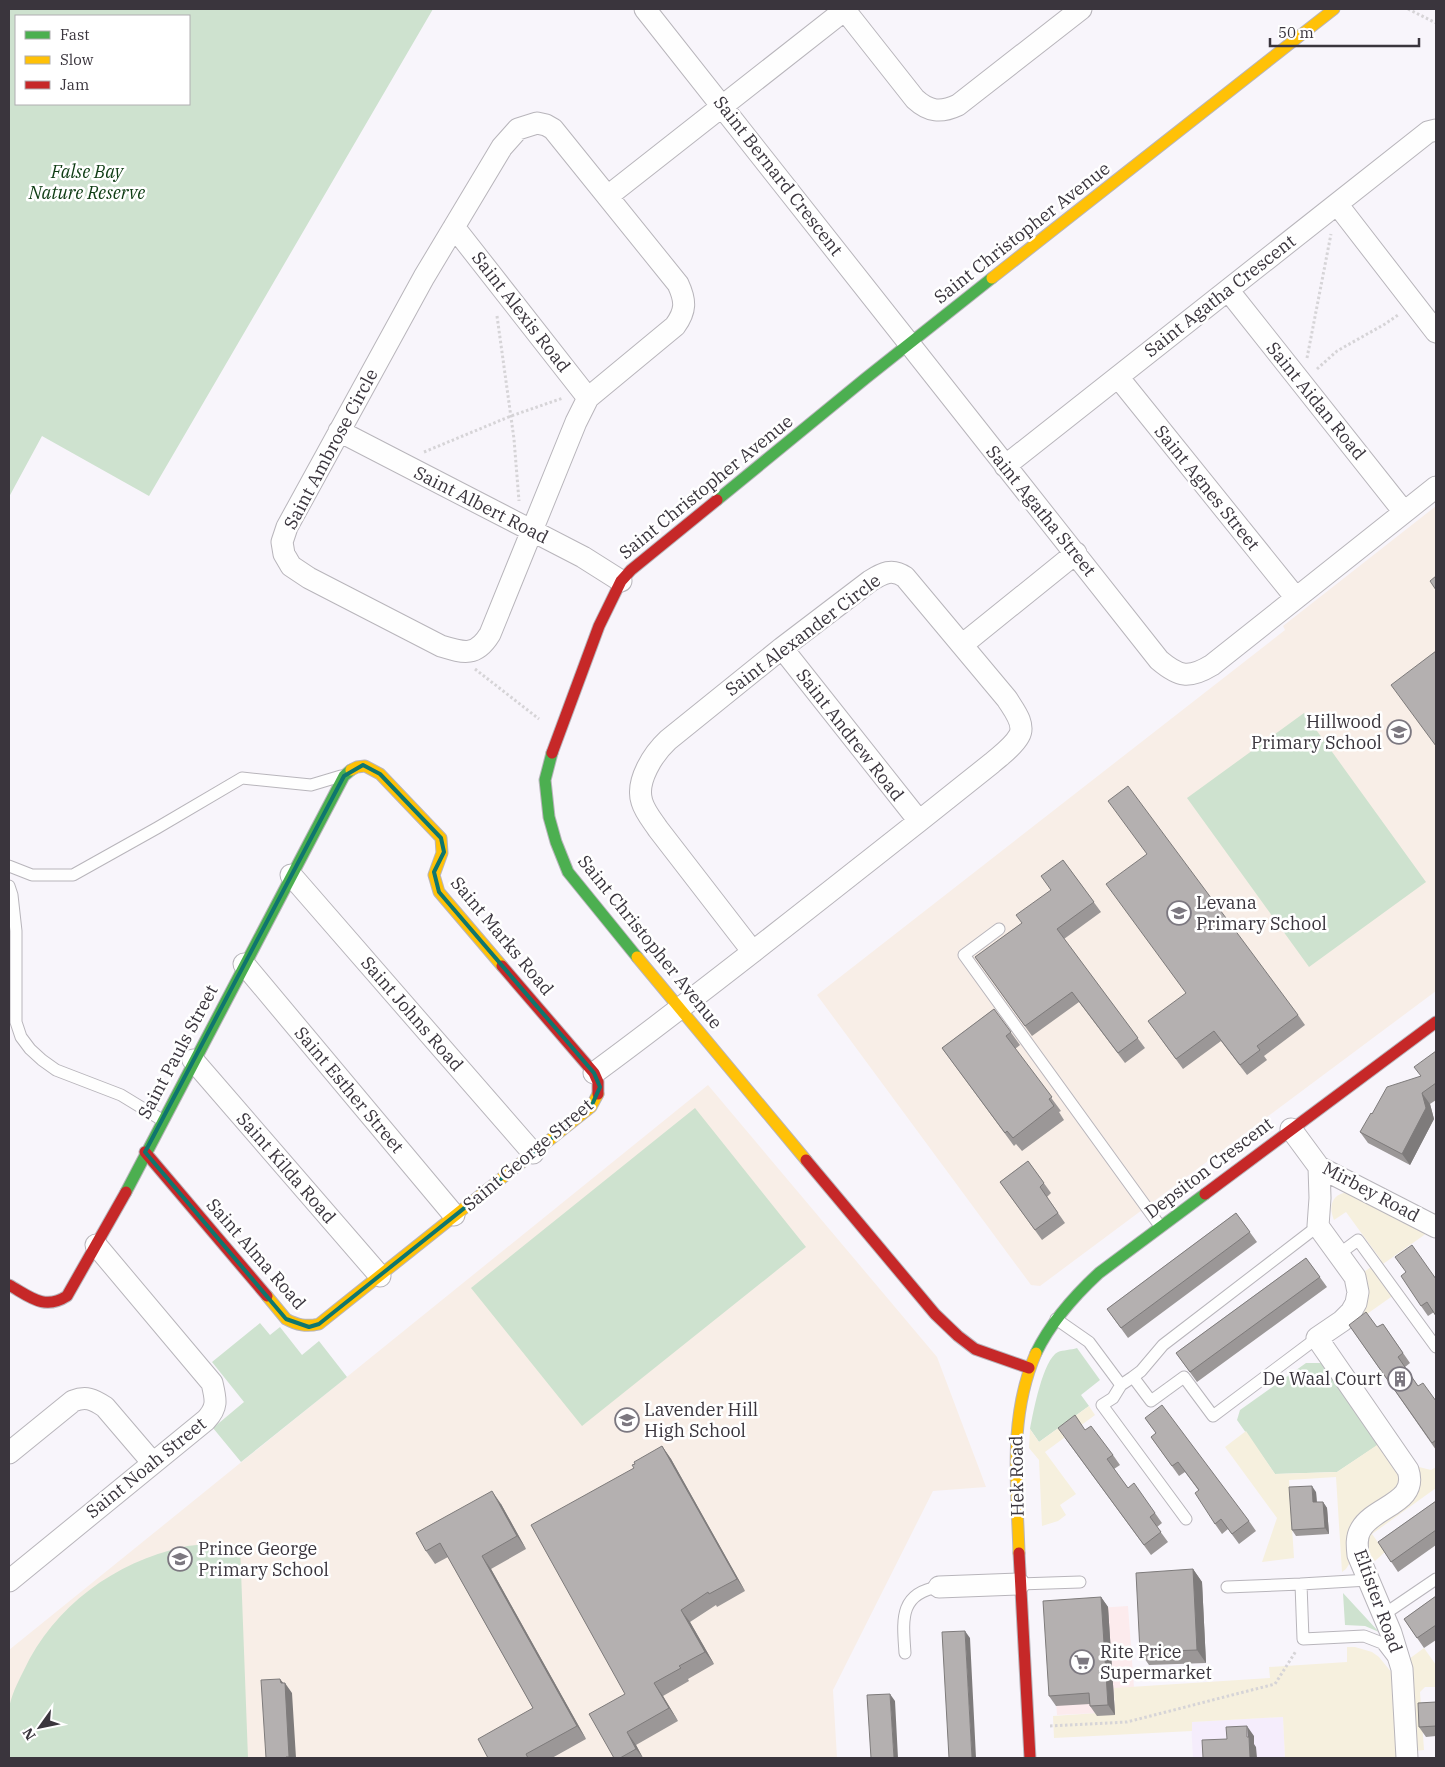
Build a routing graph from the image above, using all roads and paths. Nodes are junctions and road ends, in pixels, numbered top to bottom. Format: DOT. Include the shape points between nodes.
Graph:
graph roads {
  1 [pos="645,9"];
  2 [pos="845,9"];
  3 [pos="1081,9"];
  4 [pos="1334,9"];
  5 [pos="1408,9"];
  6 [pos="1436,23"];
  7 [pos="722,106"];
  8 [pos="1436,130"];
  9 [pos="608,196"];
  10 [pos="1337,204"];
  11 [pos="454,227"];
  12 [pos="500,287"];
  13 [pos="1228,290"];
  14 [pos="1414,303"];
  15 [pos="1436,332"];
  16 [pos="910,343"];
  17 [pos="1118,377"];
  18 [pos="1302,383"];
  19 [pos="585,394"];
  20 [pos="511,416"];
  21 [pos="339,431"];
  22 [pos="400,463"];
  23 [pos="1005,466"];
  24 [pos="1436,487"];
  25 [pos="1404,512"];
  26 [pos="523,526"];
  27 [pos="1076,553"];
  28 [pos="621,581"];
  29 [pos="1296,598"];
  30 [pos="962,645"];
  31 [pos="782,648"];
  32 [pos="457,651"];
  33 [pos="560,730"];
  34 [pos="344,776"];
  35 [pos="919,821"];
  36 [pos="9,866"];
  37 [pos="291,875"];
  38 [pos="9,886"];
  39 [pos="999,929"];
  40 [pos="753,952"];
  41 [pos="244,964"];
  42 [pos="680,1010"];
  43 [pos="1436,1022"];
  44 [pos="193,1060"];
  45 [pos="594,1073"];
  46 [pos="162,1120"];
  47 [pos="1291,1129"];
  48 [pos="145,1152"];
  49 [pos="532,1153"];
  50 [pos="1319,1167"];
  51 [pos="454,1215"];
  52 [pos="1160,1226"];
  53 [pos="1318,1226"];
  54 [pos="1436,1227"];
  55 [pos="96,1245"];
  56 [pos="1339,1254"];
  57 [pos="380,1276"];
  58 [pos="9,1285"];
  59 [pos="1055,1318"];
  60 [pos="1317,1338"];
  61 [pos="1436,1347"];
  62 [pos="1029,1368"];
  63 [pos="1133,1376"];
  64 [pos="1121,1386"];
  65 [pos="9,1453"];
  66 [pos="152,1462"];
  67 [pos="1186,1519"];
  68 [pos="1436,1578"];
  69 [pos="1368,1580"];
  70 [pos="9,1581"];
  71 [pos="1080,1582"];
  72 [pos="1019,1584"];
  73 [pos="1301,1584"];
  74 [pos="939,1587"];
  75 [pos="1227,1588"];
  76 [pos="1383,1615"];
  77 [pos="1303,1639"];
  78 [pos="905,1653"];
  79 [pos="1402,1669"];
  80 [pos="1050,1726"];
  81 [pos="1030,1758"];
  82 [pos="1407,1758"];
  1 -- 7 [label="street, Saint Bernard Crescent"];
  2 -- 3 [label="street" via="915,99 923,106 941,111 958,105"];
  2 -- 7 [label="street"];
  4 -- 16 [label="street, Saint Christopher Avenue"];
  5 -- 6 [label="path"];
  7 -- 9 [label="street"];
  7 -- 16 [label="street, Saint Bernard Crescent"];
  8 -- 10 [label="street, Saint Agatha Crescent" via="1428,132"];
  9 -- 11 [label="street, Saint Ambrose Circle" via="553,129 546,124 537,124 518,129 510,137"];
  9 -- 19 [label="street, Saint Ambrose Circle" via="678,284 684,295 684,308 675,326"];
  10 -- 13 [label="street, Saint Agatha Crescent"];
  10 -- 14 [label="street"];
  10 -- 18 [label="path"];
  11 -- 12 [label="street, Saint Alexis Road"];
  11 -- 21 [label="street, Saint Ambrose Circle"];
  12 -- 19 [label="street, Saint Alexis Road"];
  12 -- 20 [label="path" via="495,297"];
  13 -- 17 [label="street, Saint Agatha Crescent"];
  13 -- 18 [label="street, Saint Aidan Road"];
  14 -- 15 [label="street"];
  14 -- 18 [label="path" via="1337,351"];
  16 -- 23 [label="street, Saint Agatha Street"];
  16 -- 28 [label="street, Saint Christopher Avenue"];
  17 -- 23 [label="street, Saint Agatha Crescent"];
  17 -- 29 [label="street, Saint Agnes Street"];
  18 -- 25 [label="street, Saint Aidan Road"];
  19 -- 20 [label="path"];
  19 -- 26 [label="street, Saint Ambrose Circle" via="576,422"];
  20 -- 22 [label="path"];
  20 -- 26 [label="path"];
  21 -- 22 [label="street, Saint Albert Road"];
  21 -- 32 [label="street, Saint Ambrose Circle" via="282,542 290,566"];
  22 -- 26 [label="street, Saint Albert Road"];
  23 -- 27 [label="street, Saint Agatha Street"];
  24 -- 25 [label="street"];
  25 -- 29 [label="street"];
  26 -- 28 [label="street, Saint Albert Road"];
  26 -- 32 [label="street, Saint Ambrose Circle" via="490,634 478,650"];
  27 -- 29 [label="street, Saint Agatha Street" via="1159,660 1178,674 1199,673 1212,665"];
  27 -- 30 [label="street"];
  28 -- 33 [label="street, Saint Christopher Avenue"];
  30 -- 31 [label="street, Saint Alexander Circle" via="906,577 891,571 870,581"];
  30 -- 35 [label="street, Saint Alexander Circle" via="1007,699 1018,717 1021,734 1007,750"];
  31 -- 35 [label="street, Saint Andrew Road"];
  31 -- 40 [label="street, Saint Alexander Circle" via="656,751 641,792 641,800 658,829"];
  32 -- 33 [label="path" via="480,674 538,719"];
  33 -- 42 [label="street, Saint Christopher Avenue" via="545,780 549,817 562,859 568,872"];
  34 -- 36 [label="lane" via="311,785 242,778 73,875 32,875"];
  34 -- 37 [label="street"];
  34 -- 45 [label="street, Saint Marks Road" via="356,766 372,768 441,838 444,852 434,872 439,892"];
  35 -- 40 [label="street, Saint Alexander Circle"];
  37 -- 41 [label="street, Saint Pauls Street"];
  37 -- 49 [label="street, Saint Johns Road"];
  38 -- 46 [label="lane" via="16,931 16,1022 21,1037 30,1049 56,1070 121,1095"];
  39 -- 52 [label="lane" via="964,955"];
  40 -- 42 [label="street, Saint Alexander Circle"];
  41 -- 44 [label="street, Saint Pauls Street"];
  41 -- 51 [label="street, Saint Esther Street"];
  42 -- 45 [label="street, Saint George Street"];
  42 -- 62 [label="street, Saint Christopher Avenue" via="948,1328 975,1349"];
  43 -- 47 [label="street, Depsiton Crescent"];
  44 -- 46 [label="street, Saint Pauls Street"];
  44 -- 57 [label="street, Saint Kilda Road"];
  45 -- 49 [label="street, Saint George Street" via="600,1087 596,1102"];
  46 -- 48 [label="street, Saint Pauls Street"];
  47 -- 50 [label="street, Mirbey Road"];
  47 -- 52 [label="street, Depsiton Crescent"];
  48 -- 55 [label="street, Saint Pauls Street"];
  48 -- 57 [label="street, Saint Alma Road" via="286,1320 297,1326 309,1328 319,1324"];
  49 -- 51 [label="street, Saint George Street"];
  50 -- 53 [label="street"];
  50 -- 54 [label="street, Mirbey Road"];
  51 -- 57 [label="street, Saint George Street"];
  52 -- 59 [label="street, Depsiton Crescent" via="1098,1273"];
  53 -- 56 [label="street"];
  53 -- 63 [label="lane" via="1163,1345"];
  55 -- 58 [label="street, Saint Pauls Street" via="67,1296 60,1301 42,1303"];
  55 -- 66 [label="street, Saint Noah Street" via="212,1383 216,1400 212,1413"];
  56 -- 60 [label="street" via="1355,1277 1356,1303 1342,1321"];
  56 -- 61 [label="lane" via="1358,1240"];
  59 -- 62 [label="street, Depsiton Crescent"];
  59 -- 64 [label="lane" via="1089,1342"];
  60 -- 63 [label="lane" via="1213,1416 1184,1377 1151,1401"];
  60 -- 69 [label="street, Eltister Road" via="1411,1479 1410,1488 1403,1496 1366,1521 1360,1530 1356,1543"];
  62 -- 72 [label="street, Hek Road" via="1015,1432"];
  63 -- 64 [label="lane"];
  64 -- 67 [label="lane" via="1113,1398 1102,1405"];
  65 -- 66 [label="street" via="73,1401 82,1398 105,1407"];
  66 -- 70 [label="street, Saint Noah Street"];
  68 -- 76 [label="lane"];
  69 -- 73 [label="lane"];
  69 -- 76 [label="street, Eltister Road"];
  71 -- 72 [label="lane"];
  72 -- 74 [label="street"];
  72 -- 81 [label="street, Hek Road"];
  73 -- 75 [label="lane"];
  73 -- 77 [label="lane"];
  74 -- 78 [label="lane" via="919,1593 904,1612"];
  76 -- 79 [label="street, Eltister Road"];
  77 -- 79 [label="lane" via="1364,1636 1382,1643"];
  77 -- 80 [label="path" via="1275,1684 1126,1722"];
  79 -- 82 [label="street, Eltister Road"];
}
